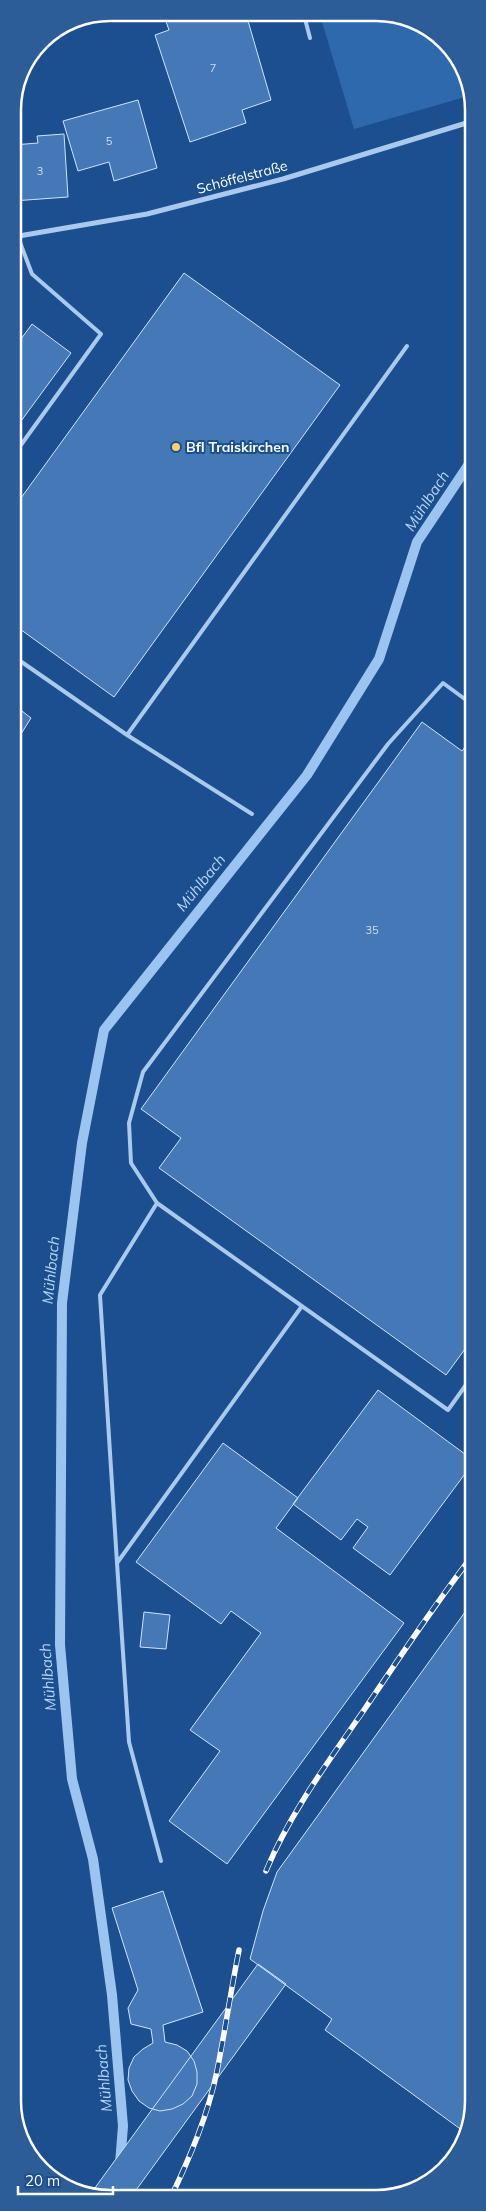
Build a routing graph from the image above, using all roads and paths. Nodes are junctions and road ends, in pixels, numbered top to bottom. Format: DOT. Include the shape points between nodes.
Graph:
graph roads {
  1 [pos="306,21"];
  2 [pos="310,38"];
  3 [pos="465,123"];
  4 [pos="21,236"];
  5 [pos="21,250"];
  6 [pos="407,346"];
  7 [pos="21,445"];
  8 [pos="21,662"];
  9 [pos="465,699"];
  10 [pos="126,736"];
  11 [pos="252,814"];
  12 [pos="157,1203"];
  13 [pos="302,1306"];
  14 [pos="465,1386"];
  15 [pos="117,1563"];
  16 [pos="161,1860"];
  1 -- 2 [label="lane"];
  3 -- 4 [label="street, Schöffelstraße" via="282,179 147,214"];
  5 -- 7 [label="lane" via="32,274 100,334"];
  6 -- 10 [label="lane"];
  8 -- 10 [label="lane"];
  9 -- 12 [label="lane" via="443,683 388,744 143,1072 129,1123 130,1163"];
  10 -- 11 [label="lane"];
  12 -- 13 [label="lane"];
  12 -- 15 [label="lane" via="100,1295"];
  13 -- 14 [label="lane" via="448,1410"];
  13 -- 15 [label="lane"];
  15 -- 16 [label="lane" via="129,1742"];
}
